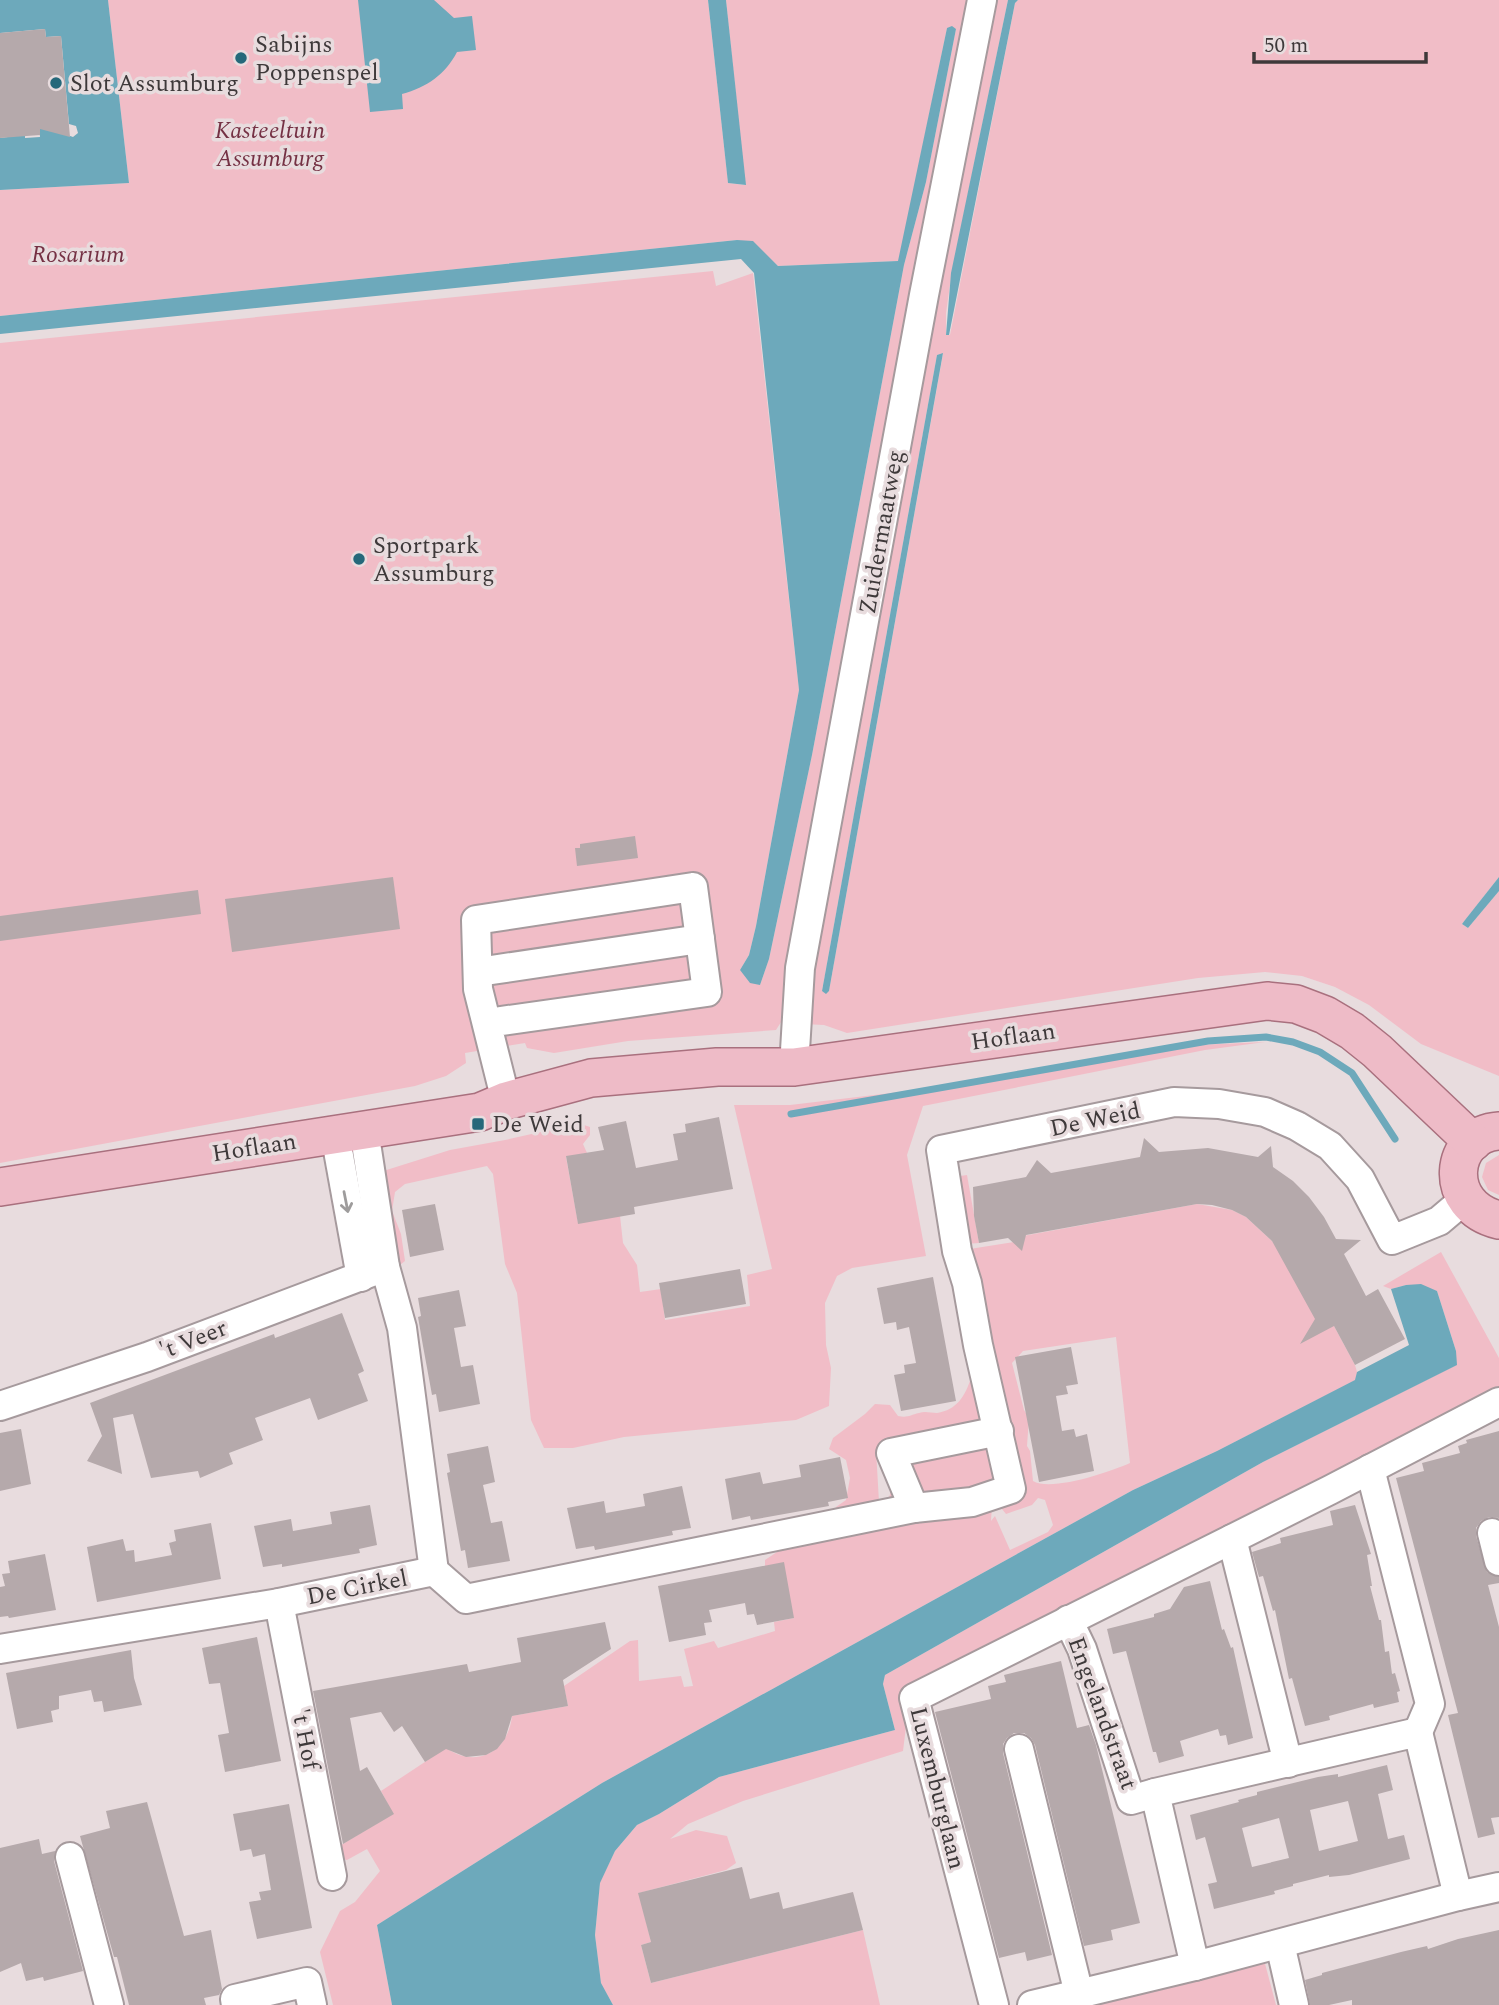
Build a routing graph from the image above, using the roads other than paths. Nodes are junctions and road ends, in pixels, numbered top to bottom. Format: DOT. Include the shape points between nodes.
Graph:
graph roads {
  1 [pos="982,0"];
  2 [pos="700,939"];
  3 [pos="478,981"];
  4 [pos="487,1023"];
  5 [pos="794,1067"];
  6 [pos="506,1101"];
  7 [pos="349,1132"];
  8 [pos="1486,1137"];
  9 [pos="0,1188"];
  10 [pos="1465,1199"];
  11 [pos="1499,1220"];
  12 [pos="373,1272"];
  13 [pos="1499,1402"];
  14 [pos="0,1406"];
  15 [pos="999,1431"];
  16 [pos="1370,1469"];
  17 [pos="914,1508"];
  18 [pos="1492,1533"];
  19 [pos="1232,1539"];
  20 [pos="1499,1561"];
  21 [pos="434,1572"];
  22 [pos="279,1603"];
  23 [pos="1068,1620"];
  24 [pos="0,1649"];
  25 [pos="1419,1732"];
  26 [pos="1019,1749"];
  27 [pos="1287,1763"];
  28 [pos="1155,1793"];
  29 [pos="70,1857"];
  30 [pos="332,1876"];
  31 [pos="1499,1887"];
  32 [pos="1458,1896"];
  33 [pos="1280,1944"];
  34 [pos="1195,1966"];
  35 [pos="1079,1994"];
  36 [pos="109,2005"];
  37 [pos="236,2005"];
  38 [pos="312,2005"];
  39 [pos="994,2005"];
  40 [pos="1032,2005"];
  41 [pos="1294,2005"];
  1 -- 5 [label="street, Zuidermaatweg" via="809,915 800,968"];
  2 -- 3 [label="street"];
  2 -- 3 [label="street" via="693,887 476,920"];
  2 -- 4 [label="street" via="707,992"];
  3 -- 4 [label="street"];
  4 -- 6 [label="street"];
  5 -- 6 [label="main road, Hoflaan" via="717,1067 591,1078"];
  5 -- 8 [label="main road, Hoflaan" via="1266,1001 1296,1004 1352,1031"];
  6 -- 7 [label="main road, Hoflaan" via="480,1112"];
  7 -- 9 [label="main road, Hoflaan"];
  7 -- 12 [label="street"];
  8 -- 10 [label="main road" via="1467,1148 1460,1162 1458,1178"];
  10 -- 11 [label="main road" via="1484,1217"];
  10 -- 15 [label="street, De Weid" via="1439,1221 1392,1240 1360,1179 1330,1146 1265,1112 1219,1104 1174,1102 941,1150 957,1251"];
  12 -- 14 [label="street, 't Veer" via="147,1357"];
  12 -- 21 [label="street" via="402,1328"];
  13 -- 16 [label="street, Engelandstraat"];
  15 -- 17 [label="street, De Weid" via="1011,1489 972,1502"];
  15 -- 17 [label="street" via="891,1453"];
  16 -- 19 [label="street, Engelandstraat"];
  16 -- 25 [label="street" via="1430,1704"];
  17 -- 21 [label="street, De Weid" via="466,1599"];
  18 -- 20 [label="street"];
  19 -- 23 [label="street, Engelandstraat"];
  19 -- 27 [label="street"];
  21 -- 22 [label="street, De Cirkel"];
  22 -- 24 [label="street"];
  22 -- 30 [label="street, 't Hof"];
  23 -- 28 [label="street, Engelandstraat" via="1131,1800"];
  23 -- 39 [label="street, Luxemburglaan" via="914,1698"];
  25 -- 27 [label="street, Engelandstraat"];
  25 -- 32 [label="street"];
  26 -- 35 [label="street"];
  27 -- 28 [label="street, Engelandstraat"];
  28 -- 34 [label="street, Engelandstraat"];
  29 -- 36 [label="street"];
  31 -- 32 [label="street"];
  32 -- 33 [label="street"];
  33 -- 34 [label="street"];
  33 -- 41 [label="street"];
  34 -- 35 [label="street"];
  35 -- 40 [label="street"];
  37 -- 38 [label="street" via="235,1999 307,1982"];
}
